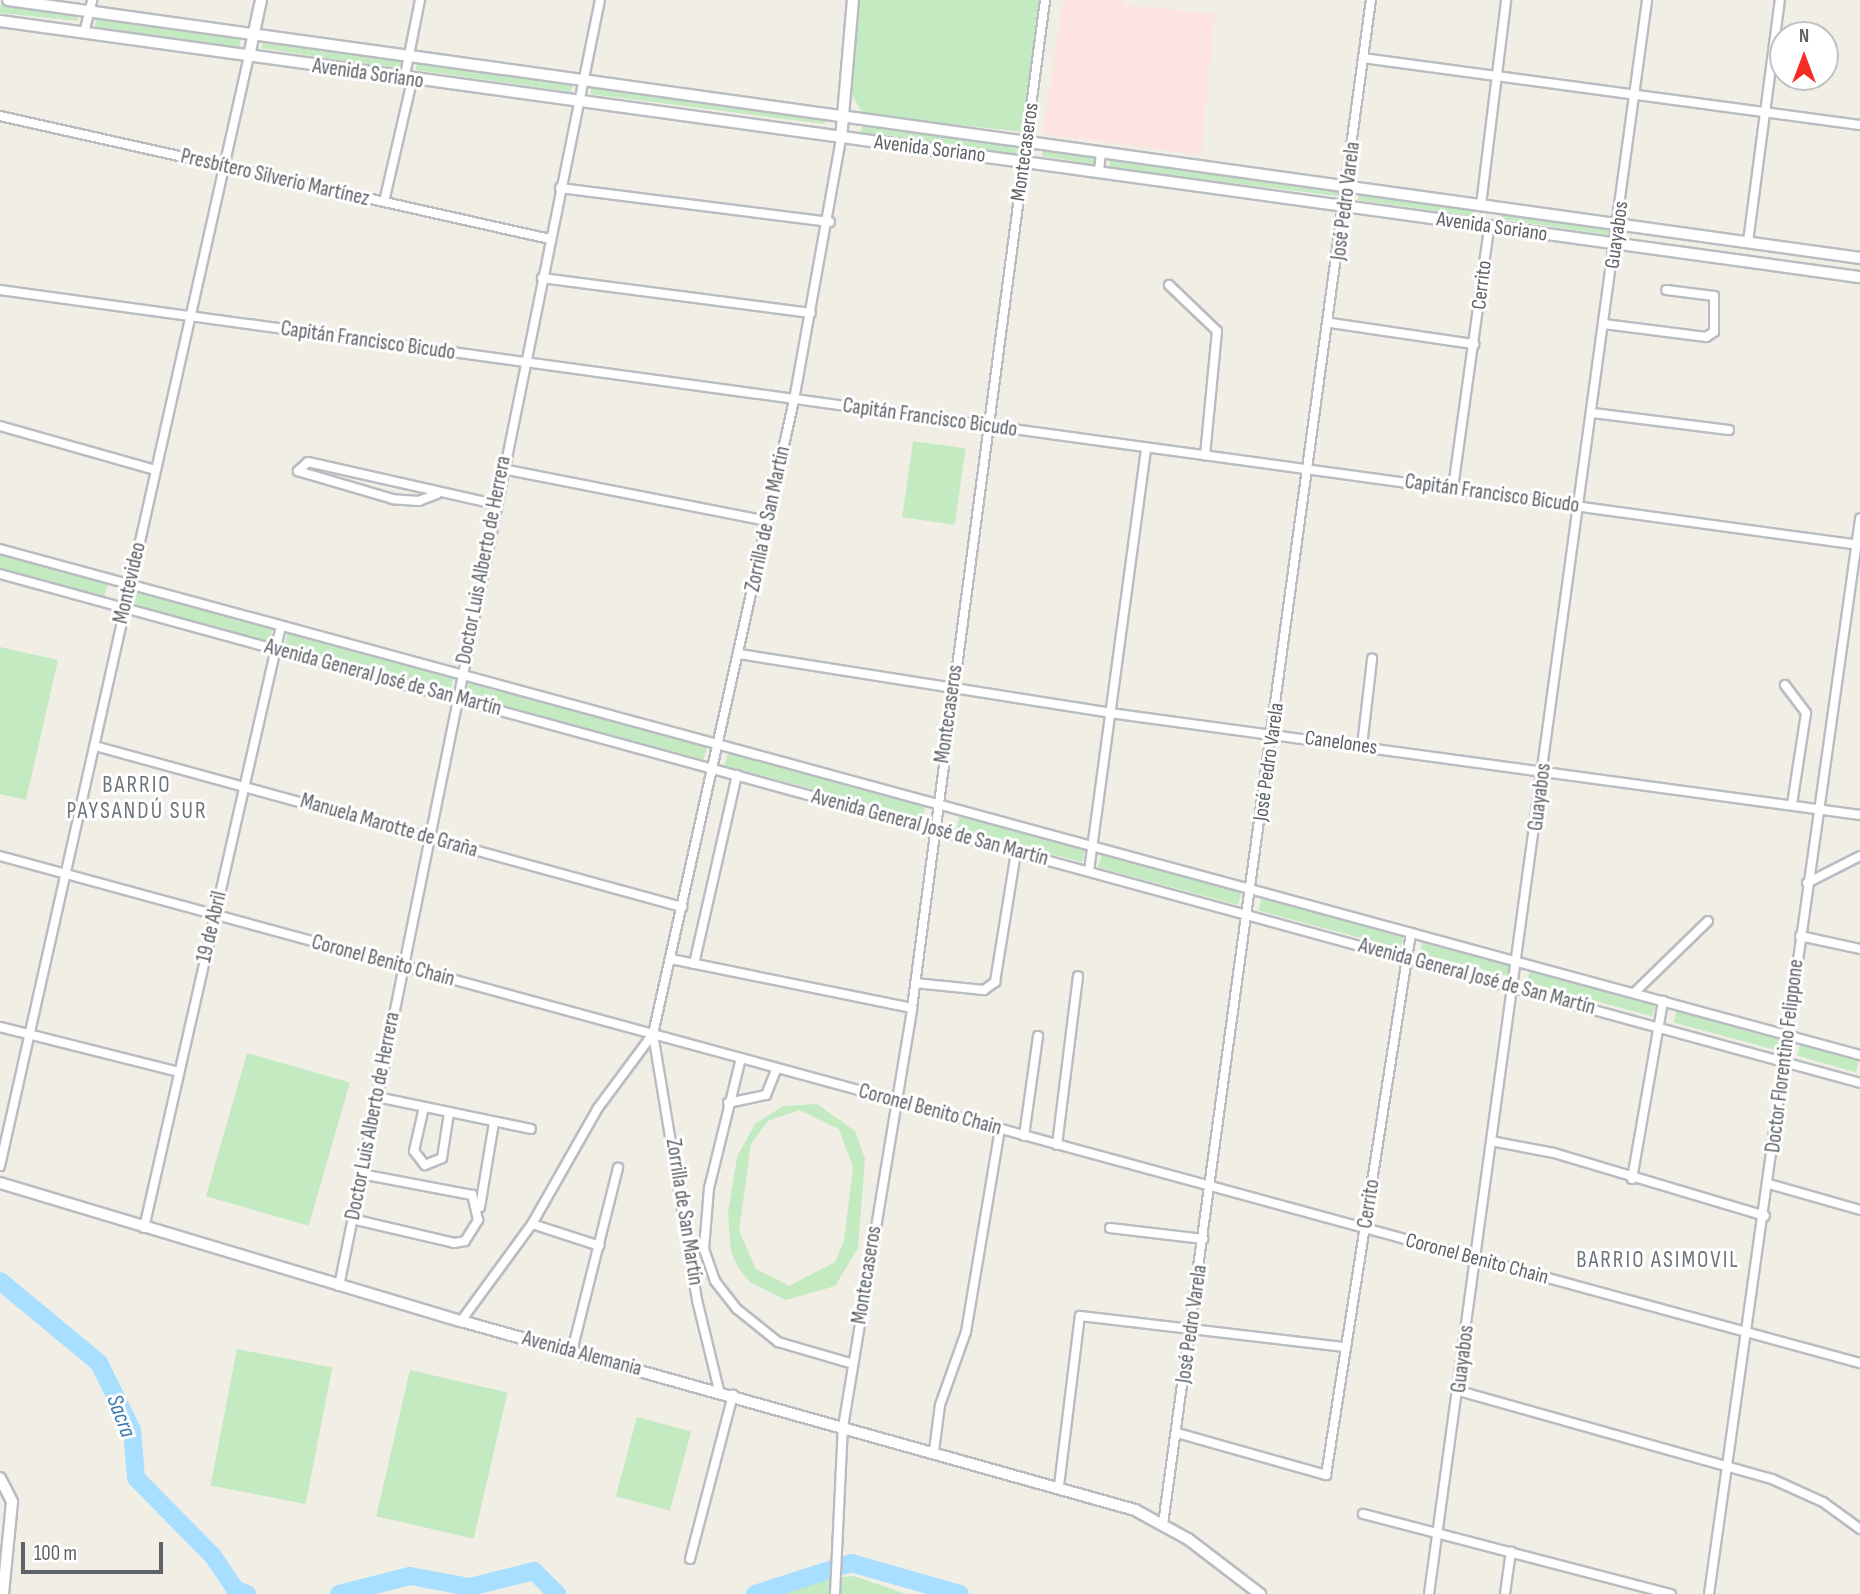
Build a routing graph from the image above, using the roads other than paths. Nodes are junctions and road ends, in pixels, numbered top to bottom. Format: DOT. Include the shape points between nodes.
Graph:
graph roads {
  1 [pos="9,0"];
  2 [pos="261,0"];
  3 [pos="420,0"];
  4 [pos="600,0"];
  5 [pos="853,0"];
  6 [pos="1045,0"];
  7 [pos="1371,0"];
  8 [pos="1506,0"];
  9 [pos="1647,0"];
  10 [pos="1780,0"];
  11 [pos="90,5"];
  12 [pos="0,21"];
  13 [pos="85,33"];
  14 [pos="254,34"];
  15 [pos="409,56"];
  16 [pos="249,57"];
  17 [pos="1363,58"];
  18 [pos="1496,75"];
  19 [pos="583,79"];
  20 [pos="408,81"];
  21 [pos="1635,94"];
  22 [pos="578,104"];
  23 [pos="1764,110"];
  24 [pos="0,116"];
  25 [pos="841,117"];
  26 [pos="1860,125"];
  27 [pos="841,139"];
  28 [pos="1027,142"];
  29 [pos="1101,153"];
  30 [pos="1024,161"];
  31 [pos="222,167"];
  32 [pos="1099,172"];
  33 [pos="1348,187"];
  34 [pos="560,188"];
  35 [pos="384,202"];
  36 [pos="1346,205"];
  37 [pos="1481,205"];
  38 [pos="830,222"];
  39 [pos="1618,224"];
  40 [pos="1489,227"];
  41 [pos="550,239"];
  42 [pos="1748,242"];
  43 [pos="1616,244"];
  44 [pos="1860,258"];
  45 [pos="1860,277"];
  46 [pos="542,278"];
  47 [pos="1169,285"];
  48 [pos="0,290"];
  49 [pos="1666,290"];
  50 [pos="811,313"];
  51 [pos="189,316"];
  52 [pos="1331,323"];
  53 [pos="1604,324"];
  54 [pos="1474,344"];
  55 [pos="525,362"];
  56 [pos="794,400"];
  57 [pos="1593,413"];
  58 [pos="989,425"];
  59 [pos="0,426"];
  60 [pos="1728,430"];
  61 [pos="1146,448"];
  62 [pos="1205,455"];
  63 [pos="1312,467"];
  64 [pos="502,469"];
  65 [pos="155,470"];
  66 [pos="1453,488"];
  67 [pos="437,494"];
  68 [pos="495,505"];
  69 [pos="1580,507"];
  70 [pos="1860,519"];
  71 [pos="768,521"];
  72 [pos="1858,545"];
  73 [pos="0,549"];
  74 [pos="0,574"];
  75 [pos="130,585"];
  76 [pos="124,609"];
  77 [pos="281,626"];
  78 [pos="276,649"];
  79 [pos="739,654"];
  80 [pos="1372,659"];
  81 [pos="461,676"];
  82 [pos="1785,685"];
  83 [pos="952,690"];
  84 [pos="456,698"];
  85 [pos="1110,713"];
  86 [pos="1273,733"];
  87 [pos="95,746"];
  88 [pos="720,746"];
  89 [pos="1362,746"];
  90 [pos="715,768"];
  91 [pos="1543,772"];
  92 [pos="737,775"];
  93 [pos="243,784"];
  94 [pos="937,802"];
  95 [pos="1792,805"];
  96 [pos="1817,809"];
  97 [pos="1860,815"];
  98 [pos="934,829"];
  99 [pos="429,838"];
  100 [pos="1092,845"];
  101 [pos="1016,852"];
  102 [pos="0,856"];
  103 [pos="1860,856"];
  104 [pos="1088,872"];
  105 [pos="67,874"];
  106 [pos="1807,883"];
  107 [pos="1252,889"];
  108 [pos="682,907"];
  109 [pos="215,915"];
  110 [pos="1248,915"];
  111 [pos="1708,921"];
  112 [pos="1411,933"];
  113 [pos="1800,936"];
  114 [pos="1860,949"];
  115 [pos="671,958"];
  116 [pos="1406,960"];
  117 [pos="1519,961"];
  118 [pos="694,964"];
  119 [pos="403,967"];
  120 [pos="1078,976"];
  121 [pos="915,983"];
  122 [pos="1516,985"];
  123 [pos="1634,993"];
  124 [pos="1663,1001"];
  125 [pos="912,1008"];
  126 [pos="0,1027"];
  127 [pos="1660,1027"];
  128 [pos="31,1034"];
  129 [pos="653,1034"];
  130 [pos="1787,1034"];
  131 [pos="1038,1036"];
  132 [pos="1860,1055"];
  133 [pos="741,1058"];
  134 [pos="1782,1062"];
  135 [pos="777,1068"];
  136 [pos="179,1072"];
  137 [pos="1860,1083"];
  138 [pos="377,1097"];
  139 [pos="895,1101"];
  140 [pos="728,1103"];
  141 [pos="424,1107"];
  142 [pos="449,1112"];
  143 [pos="494,1122"];
  144 [pos="531,1129"];
  145 [pos="1000,1129"];
  146 [pos="1024,1136"];
  147 [pos="1491,1142"];
  148 [pos="1057,1145"];
  149 [pos="0,1166"];
  150 [pos="618,1168"];
  151 [pos="361,1174"];
  152 [pos="1632,1179"];
  153 [pos="0,1183"];
  154 [pos="1769,1184"];
  155 [pos="1210,1186"];
  156 [pos="480,1208"];
  157 [pos="1860,1210"];
  158 [pos="1765,1216"];
  159 [pos="352,1220"];
  160 [pos="532,1224"];
  161 [pos="144,1228"];
  162 [pos="1110,1228"];
  163 [pos="1366,1228"];
  164 [pos="1203,1239"];
  165 [pos="600,1246"];
  166 [pos="1474,1260"];
  167 [pos="339,1286"];
  168 [pos="461,1321"];
  169 [pos="1191,1328"];
  170 [pos="1749,1332"];
  171 [pos="1346,1347"];
  172 [pos="572,1351"];
  173 [pos="1860,1363"];
  174 [pos="853,1364"];
  175 [pos="719,1390"];
  176 [pos="1459,1391"];
  177 [pos="733,1395"];
  178 [pos="843,1427"];
  179 [pos="1177,1433"];
  180 [pos="934,1451"];
  181 [pos="1728,1468"];
  182 [pos="0,1478"];
  183 [pos="1059,1486"];
  184 [pos="1363,1514"];
  185 [pos="1163,1524"];
  186 [pos="1860,1529"];
  187 [pos="1438,1531"];
  188 [pos="1511,1551"];
  189 [pos="690,1559"];
  190 [pos="3,1594"];
  191 [pos="835,1594"];
  192 [pos="1260,1594"];
  193 [pos="1429,1594"];
  194 [pos="1505,1594"];
  195 [pos="1671,1594"];
  196 [pos="1710,1594"];
  1 -- 11 [label="street, Avenida Soriano"];
  2 -- 14 [label="street, Montevideo"];
  3 -- 15 [label="street"];
  4 -- 19 [label="street, Doctor Luis Alberto de Herrera"];
  5 -- 25 [label="street, Zorrilla de San Martín"];
  6 -- 28 [label="street, Montecaseros"];
  7 -- 17 [label="street, José Pedro Varela"];
  8 -- 18 [label="street, Cerrito"];
  9 -- 21 [label="street, Guayabos"];
  10 -- 23 [label="street"];
  11 -- 13 [label="street"];
  11 -- 14 [label="street, Avenida Soriano"];
  12 -- 13 [label="street, Avenida Soriano"];
  13 -- 16 [label="street, Avenida Soriano"];
  14 -- 15 [label="street, Avenida Soriano"];
  14 -- 16 [label="street, Montevideo"];
  15 -- 19 [label="street, Avenida Soriano"];
  15 -- 20 [label="street"];
  16 -- 20 [label="street, Avenida Soriano"];
  16 -- 31 [label="street, Montevideo"];
  17 -- 18 [label="street"];
  17 -- 33 [label="street, José Pedro Varela"];
  18 -- 21 [label="street"];
  18 -- 37 [label="street, Cerrito"];
  19 -- 22 [label="street, Doctor Luis Alberto de Herrera"];
  19 -- 25 [label="street, Avenida Soriano"];
  20 -- 22 [label="street, Avenida Soriano"];
  20 -- 35 [label="street"];
  21 -- 23 [label="street"];
  21 -- 39 [label="street, Guayabos"];
  22 -- 27 [label="street, Avenida Soriano"];
  22 -- 34 [label="street, Doctor Luis Alberto de Herrera"];
  23 -- 26 [label="street"];
  23 -- 42 [label="street"];
  24 -- 31 [label="street, Presbítero Silverio Martínez"];
  25 -- 27 [label="street, Zorrilla de San Martín"];
  25 -- 28 [label="street, Avenida Soriano"];
  27 -- 30 [label="street, Avenida Soriano"];
  27 -- 38 [label="street, Zorrilla de San Martín"];
  28 -- 29 [label="street, Avenida Soriano"];
  28 -- 30 [label="street, Montecaseros"];
  29 -- 32 [label="street"];
  29 -- 33 [label="street, Avenida Soriano"];
  30 -- 32 [label="street, Avenida Soriano"];
  30 -- 58 [label="street, Montecaseros"];
  31 -- 35 [label="street, Presbítero Silverio Martínez"];
  31 -- 51 [label="street, Montevideo"];
  32 -- 36 [label="street, Avenida Soriano"];
  33 -- 36 [label="street, José Pedro Varela"];
  33 -- 37 [label="street, Avenida Soriano"];
  34 -- 38 [label="street"];
  34 -- 41 [label="street, Doctor Luis Alberto de Herrera"];
  35 -- 41 [label="street, Presbítero Silverio Martínez"];
  36 -- 40 [label="street, Avenida Soriano"];
  36 -- 52 [label="street, José Pedro Varela"];
  37 -- 39 [label="street, Avenida Soriano"];
  37 -- 40 [label="street, Cerrito"];
  38 -- 50 [label="street, Zorrilla de San Martín"];
  39 -- 42 [label="street, Avenida Soriano"];
  39 -- 43 [label="street, Guayabos"];
  40 -- 43 [label="street, Avenida Soriano"];
  40 -- 54 [label="street, Cerrito"];
  41 -- 46 [label="street, Doctor Luis Alberto de Herrera"];
  42 -- 44 [label="street, Avenida Soriano"];
  43 -- 45 [label="street, Avenida Soriano"];
  43 -- 53 [label="street, Guayabos"];
  46 -- 50 [label="street"];
  46 -- 55 [label="street, Doctor Luis Alberto de Herrera"];
  47 -- 62 [label="street" via="1217,331"];
  48 -- 51 [label="street, Capitán Francisco Bicudo"];
  49 -- 53 [label="street" via="1714,296 1714,332 1706,337"];
  50 -- 56 [label="street, Zorrilla de San Martín"];
  51 -- 55 [label="street, Capitán Francisco Bicudo"];
  51 -- 65 [label="street, Montevideo"];
  52 -- 54 [label="street"];
  52 -- 63 [label="street, José Pedro Varela"];
  53 -- 57 [label="street, Guayabos"];
  54 -- 66 [label="street, Cerrito"];
  55 -- 56 [label="street, Capitán Francisco Bicudo"];
  55 -- 64 [label="street, Doctor Luis Alberto de Herrera"];
  56 -- 58 [label="street, Capitán Francisco Bicudo"];
  56 -- 71 [label="street, Zorrilla de San Martín"];
  57 -- 60 [label="street"];
  57 -- 69 [label="street, Guayabos"];
  58 -- 61 [label="street, Capitán Francisco Bicudo"];
  58 -- 83 [label="street, Montecaseros"];
  59 -- 65 [label="street"];
  61 -- 62 [label="street, Capitán Francisco Bicudo"];
  61 -- 85 [label="street"];
  62 -- 63 [label="street, Capitán Francisco Bicudo"];
  63 -- 66 [label="street, Capitán Francisco Bicudo"];
  63 -- 86 [label="street, José Pedro Varela"];
  64 -- 68 [label="street, Doctor Luis Alberto de Herrera"];
  64 -- 71 [label="street"];
  65 -- 75 [label="street, Montevideo"];
  66 -- 69 [label="street, Capitán Francisco Bicudo"];
  67 -- 67 [label="street" via="419,501 393,499 298,471 309,462"];
  67 -- 68 [label="street"];
  68 -- 81 [label="street, Doctor Luis Alberto de Herrera"];
  69 -- 72 [label="street, Capitán Francisco Bicudo"];
  69 -- 91 [label="street, Guayabos"];
  70 -- 72 [label="street, Doctor Florentino Felippone"];
  71 -- 79 [label="street, Zorrilla de San Martín"];
  72 -- 96 [label="street, Doctor Florentino Felippone"];
  73 -- 75 [label="street, Avenida General José de San Martín"];
  74 -- 76 [label="street, Avenida General José de San Martín"];
  75 -- 76 [label="street, Montevideo"];
  75 -- 77 [label="street, Avenida General José de San Martín"];
  76 -- 78 [label="street, Avenida General José de San Martín"];
  76 -- 87 [label="street, Montevideo"];
  77 -- 78 [label="street, 19 de Abril"];
  77 -- 81 [label="street, Avenida General José de San Martín"];
  78 -- 84 [label="street, Avenida General José de San Martín"];
  78 -- 93 [label="street, 19 de Abril"];
  79 -- 83 [label="street, Canelones"];
  79 -- 88 [label="street, Zorrilla de San Martín"];
  80 -- 89 [label="street"];
  81 -- 84 [label="street, Doctor Luis Alberto de Herrera"];
  81 -- 88 [label="street, Avenida General José de San Martín"];
  82 -- 95 [label="street" via="1805,713"];
  83 -- 85 [label="street, Canelones"];
  83 -- 94 [label="street, Montecaseros"];
  84 -- 90 [label="street, Avenida General José de San Martín"];
  84 -- 99 [label="street, Doctor Luis Alberto de Herrera"];
  85 -- 86 [label="street, Canelones"];
  85 -- 100 [label="street"];
  86 -- 89 [label="street, Canelones"];
  86 -- 107 [label="street, José Pedro Varela"];
  87 -- 93 [label="street, Manuela Marotte de Graña"];
  87 -- 105 [label="street, Montevideo"];
  88 -- 90 [label="street, Zorrilla de San Martín"];
  88 -- 94 [label="street, Avenida General José de San Martín"];
  89 -- 91 [label="street, Canelones"];
  90 -- 92 [label="street, Avenida General José de San Martín"];
  90 -- 108 [label="street, Zorrilla de San Martín"];
  91 -- 95 [label="street, Canelones"];
  91 -- 117 [label="street, Guayabos"];
  92 -- 98 [label="street, Avenida General José de San Martín"];
  92 -- 118 [label="street"];
  93 -- 99 [label="street, Manuela Marotte de Graña"];
  93 -- 109 [label="street, 19 de Abril"];
  94 -- 98 [label="street, Montecaseros"];
  94 -- 100 [label="street, Avenida General José de San Martín"];
  95 -- 96 [label="street, Canelones"];
  96 -- 97 [label="street, Canelones"];
  96 -- 106 [label="street, Doctor Florentino Felippone"];
  98 -- 101 [label="street, Avenida General José de San Martín"];
  98 -- 121 [label="street, Montecaseros"];
  99 -- 108 [label="street, Manuela Marotte de Graña"];
  99 -- 119 [label="street, Doctor Luis Alberto de Herrera"];
  100 -- 104 [label="street"];
  100 -- 107 [label="street, Avenida General José de San Martín"];
  101 -- 104 [label="street, Avenida General José de San Martín"];
  101 -- 121 [label="street" via="995,982 984,990"];
  102 -- 105 [label="street, Coronel Benito Chain"];
  103 -- 106 [label="street"];
  104 -- 110 [label="street, Avenida General José de San Martín"];
  105 -- 109 [label="street, Coronel Benito Chain"];
  105 -- 128 [label="street, Montevideo"];
  106 -- 113 [label="street, Doctor Florentino Felippone"];
  107 -- 110 [label="street, José Pedro Varela"];
  107 -- 112 [label="street, Avenida General José de San Martín"];
  108 -- 115 [label="street, Zorrilla de San Martín"];
  109 -- 119 [label="street, Coronel Benito Chain"];
  109 -- 136 [label="street, 19 de Abril"];
  110 -- 116 [label="street, Avenida General José de San Martín"];
  110 -- 155 [label="street, José Pedro Varela"];
  111 -- 123 [label="street"];
  112 -- 116 [label="street, Cerrito"];
  112 -- 117 [label="street, Avenida General José de San Martín"];
  113 -- 114 [label="street"];
  113 -- 130 [label="street, Doctor Florentino Felippone"];
  115 -- 118 [label="street"];
  115 -- 129 [label="street, Zorrilla de San Martín"];
  116 -- 122 [label="street, Avenida General José de San Martín"];
  116 -- 163 [label="street, Cerrito"];
  117 -- 122 [label="street, Guayabos"];
  117 -- 123 [label="street, Avenida General José de San Martín"];
  118 -- 125 [label="street"];
  119 -- 129 [label="street, Coronel Benito Chain"];
  119 -- 138 [label="street, Doctor Luis Alberto de Herrera"];
  120 -- 148 [label="street"];
  121 -- 125 [label="street, Montecaseros"];
  122 -- 127 [label="street, Avenida General José de San Martín"];
  122 -- 147 [label="street, Guayabos"];
  123 -- 124 [label="street, Avenida General José de San Martín"];
  124 -- 127 [label="street"];
  124 -- 130 [label="street, Avenida General José de San Martín"];
  125 -- 139 [label="street, Montecaseros"];
  126 -- 128 [label="street"];
  127 -- 134 [label="street, Avenida General José de San Martín"];
  127 -- 152 [label="street"];
  128 -- 136 [label="street"];
  128 -- 149 [label="street, Montevideo"];
  129 -- 133 [label="street, Coronel Benito Chain"];
  129 -- 160 [label="street, Zorrilla de San Martín" via="598,1108"];
  129 -- 175 [label="street, Zorrilla de San Martín" via="697,1300"];
  130 -- 132 [label="street, Avenida General José de San Martín"];
  130 -- 134 [label="street, Doctor Florentino Felippone"];
  131 -- 146 [label="street"];
  133 -- 135 [label="street, Coronel Benito Chain"];
  133 -- 140 [label="street"];
  134 -- 137 [label="street, Avenida General José de San Martín"];
  134 -- 154 [label="street, Doctor Florentino Felippone"];
  135 -- 139 [label="street, Coronel Benito Chain"];
  135 -- 140 [label="street" via="766,1095"];
  136 -- 161 [label="street, 19 de Abril"];
  138 -- 141 [label="street"];
  138 -- 151 [label="street, Doctor Luis Alberto de Herrera"];
  139 -- 145 [label="street, Coronel Benito Chain"];
  139 -- 174 [label="street, Montecaseros"];
  140 -- 174 [label="street" via="709,1188 705,1249 715,1281 737,1309 778,1342"];
  141 -- 142 [label="street"];
  141 -- 142 [label="street" via="414,1151 425,1165 442,1158"];
  142 -- 143 [label="street"];
  143 -- 144 [label="street"];
  143 -- 156 [label="street"];
  145 -- 146 [label="street, Coronel Benito Chain"];
  145 -- 180 [label="street" via="966,1332 940,1405"];
  146 -- 148 [label="street, Coronel Benito Chain"];
  147 -- 152 [label="street"];
  147 -- 166 [label="street, Guayabos"];
  148 -- 155 [label="street, Coronel Benito Chain"];
  150 -- 165 [label="street"];
  151 -- 156 [label="street" via="472,1195"];
  151 -- 159 [label="street, Doctor Luis Alberto de Herrera"];
  152 -- 158 [label="street"];
  153 -- 161 [label="street, Avenida Alemania"];
  154 -- 157 [label="street"];
  154 -- 158 [label="street, Doctor Florentino Felippone"];
  155 -- 163 [label="street, Coronel Benito Chain"];
  155 -- 164 [label="street, José Pedro Varela"];
  156 -- 159 [label="street" via="475,1231 454,1243"];
  158 -- 170 [label="street, Doctor Florentino Felippone"];
  159 -- 167 [label="street, Doctor Luis Alberto de Herrera"];
  160 -- 165 [label="street"];
  160 -- 168 [label="street, Zorrilla de San Martín"];
  161 -- 167 [label="street, Avenida Alemania"];
  162 -- 164 [label="street"];
  163 -- 166 [label="street, Coronel Benito Chain"];
  163 -- 171 [label="street, Cerrito"];
  164 -- 169 [label="street, José Pedro Varela"];
  165 -- 172 [label="street"];
  166 -- 170 [label="street, Coronel Benito Chain"];
  166 -- 176 [label="street, Guayabos"];
  167 -- 168 [label="street, Avenida Alemania"];
  168 -- 172 [label="street, Avenida Alemania"];
  169 -- 171 [label="street"];
  169 -- 179 [label="street, José Pedro Varela"];
  169 -- 183 [label="street" via="1080,1316"];
  170 -- 173 [label="street, Coronel Benito Chain"];
  170 -- 181 [label="street, Doctor Florentino Felippone"];
  171 -- 179 [label="street, Cerrito" via="1326,1475"];
  172 -- 175 [label="street, Avenida Alemania"];
  174 -- 178 [label="street, Montecaseros"];
  175 -- 177 [label="street, Avenida Alemania"];
  176 -- 181 [label="street"];
  176 -- 187 [label="street, Guayabos"];
  177 -- 178 [label="street, Avenida Alemania"];
  177 -- 189 [label="street"];
  178 -- 180 [label="street, Avenida Alemania"];
  178 -- 191 [label="street, Montecaseros" via="840,1582"];
  179 -- 185 [label="street, José Pedro Varela"];
  180 -- 183 [label="street, Avenida Alemania"];
  181 -- 186 [label="street" via="1800,1490"];
  181 -- 196 [label="street, Doctor Florentino Felippone"];
  182 -- 190 [label="street" via="12,1502"];
  183 -- 185 [label="street, Avenida Alemania"];
  184 -- 187 [label="street"];
  185 -- 192 [label="street, Avenida Alemania"];
  187 -- 188 [label="street"];
  187 -- 193 [label="street, Guayabos"];
  188 -- 194 [label="street"];
  188 -- 195 [label="street"];
}
